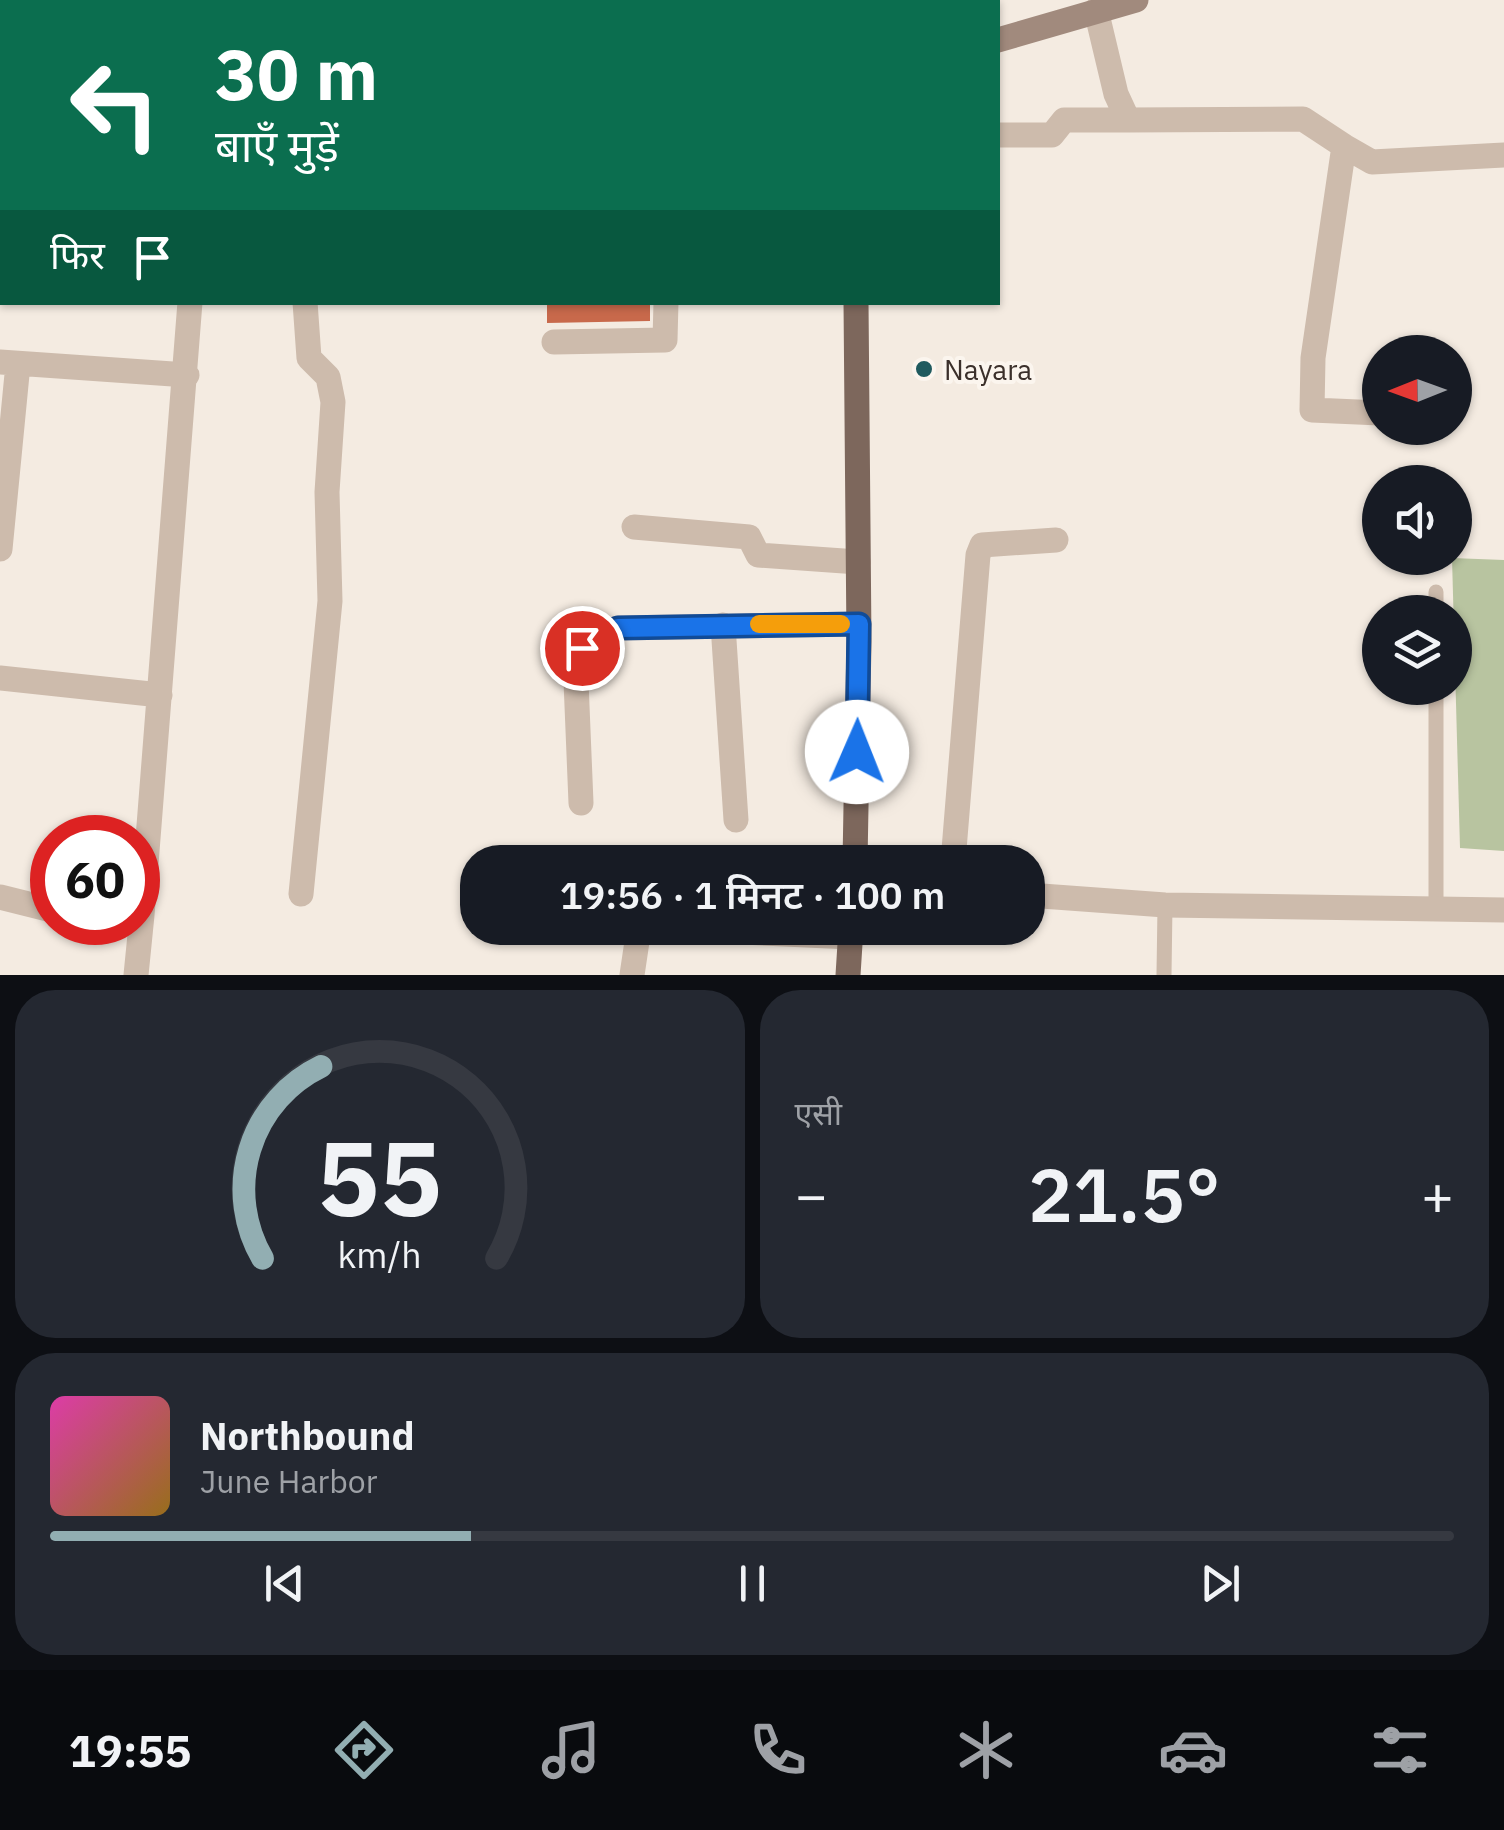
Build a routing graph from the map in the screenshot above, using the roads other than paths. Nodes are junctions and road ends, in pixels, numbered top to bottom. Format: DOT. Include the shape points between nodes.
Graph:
graph roads {
  1 [pos="1133,0"];
  2 [pos="1096,10"];
  3 [pos="1000,39"];
  4 [pos="1128,120"];
  5 [pos="1000,134"];
  6 [pos="1344,146"];
  7 [pos="1504,156"];
  8 [pos="190,305"];
  9 [pos="305,305"];
  10 [pos="666,305"];
  11 [pos="856,305"];
  12 [pos="554,342"];
  13 [pos="9,363"];
  14 [pos="187,375"];
  15 [pos="1362,412"];
  16 [pos="634,528"];
  17 [pos="1056,540"];
  18 [pos="0,549"];
  19 [pos="858,562"];
  20 [pos="859,624"];
  21 [pos="722,625"];
  22 [pos="0,678"];
  23 [pos="160,695"];
  24 [pos="1436,705"];
  25 [pos="581,803"];
  26 [pos="149,815"];
  27 [pos="736,820"];
  28 [pos="854,845"];
  29 [pos="954,845"];
  30 [pos="302,894"];
  31 [pos="1045,895"];
  32 [pos="0,897"];
  33 [pos="30,904"];
  34 [pos="1166,905"];
  35 [pos="1436,908"];
  36 [pos="1504,910"];
  37 [pos="138,945"];
  38 [pos="636,945"];
  39 [pos="850,945"];
  40 [pos="136,975"];
  41 [pos="632,975"];
  42 [pos="848,975"];
  43 [pos="1164,975"];
  1 -- 2 [label="main road"];
  2 -- 3 [label="main road"];
  2 -- 4 [label="street"];
  4 -- 5 [label="street" via="1064,120 1052,135"];
  4 -- 6 [label="street" via="1304,119"];
  6 -- 7 [label="street" via="1372,162"];
  6 -- 15 [label="street" via="1313,358 1312,410"];
  8 -- 14 [label="street"];
  9 -- 30 [label="street" via="309,358 328,378 333,402 330,601"];
  10 -- 12 [label="street" via="666,340"];
  11 -- 19 [label="main road"];
  13 -- 14 [label="street"];
  13 -- 18 [label="street"];
  14 -- 23 [label="street"];
  16 -- 19 [label="street" via="749,537 758,554"];
  17 -- 29 [label="street" via="994,541 978,555"];
  19 -- 20 [label="main road"];
  20 -- 21 [label="street"];
  20 -- 28 [label="main road"];
  21 -- 25 [label="street" via="618,628 590,638 575,657"];
  21 -- 27 [label="street"];
  22 -- 23 [label="street"];
  23 -- 26 [label="street"];
  24 -- 35 [label="lane"];
  31 -- 34 [label="street"];
  32 -- 33 [label="street"];
  34 -- 35 [label="street"];
  34 -- 43 [label="lane"];
  35 -- 36 [label="street"];
  37 -- 40 [label="street"];
  38 -- 41 [label="street"];
  39 -- 42 [label="main road"];
}
